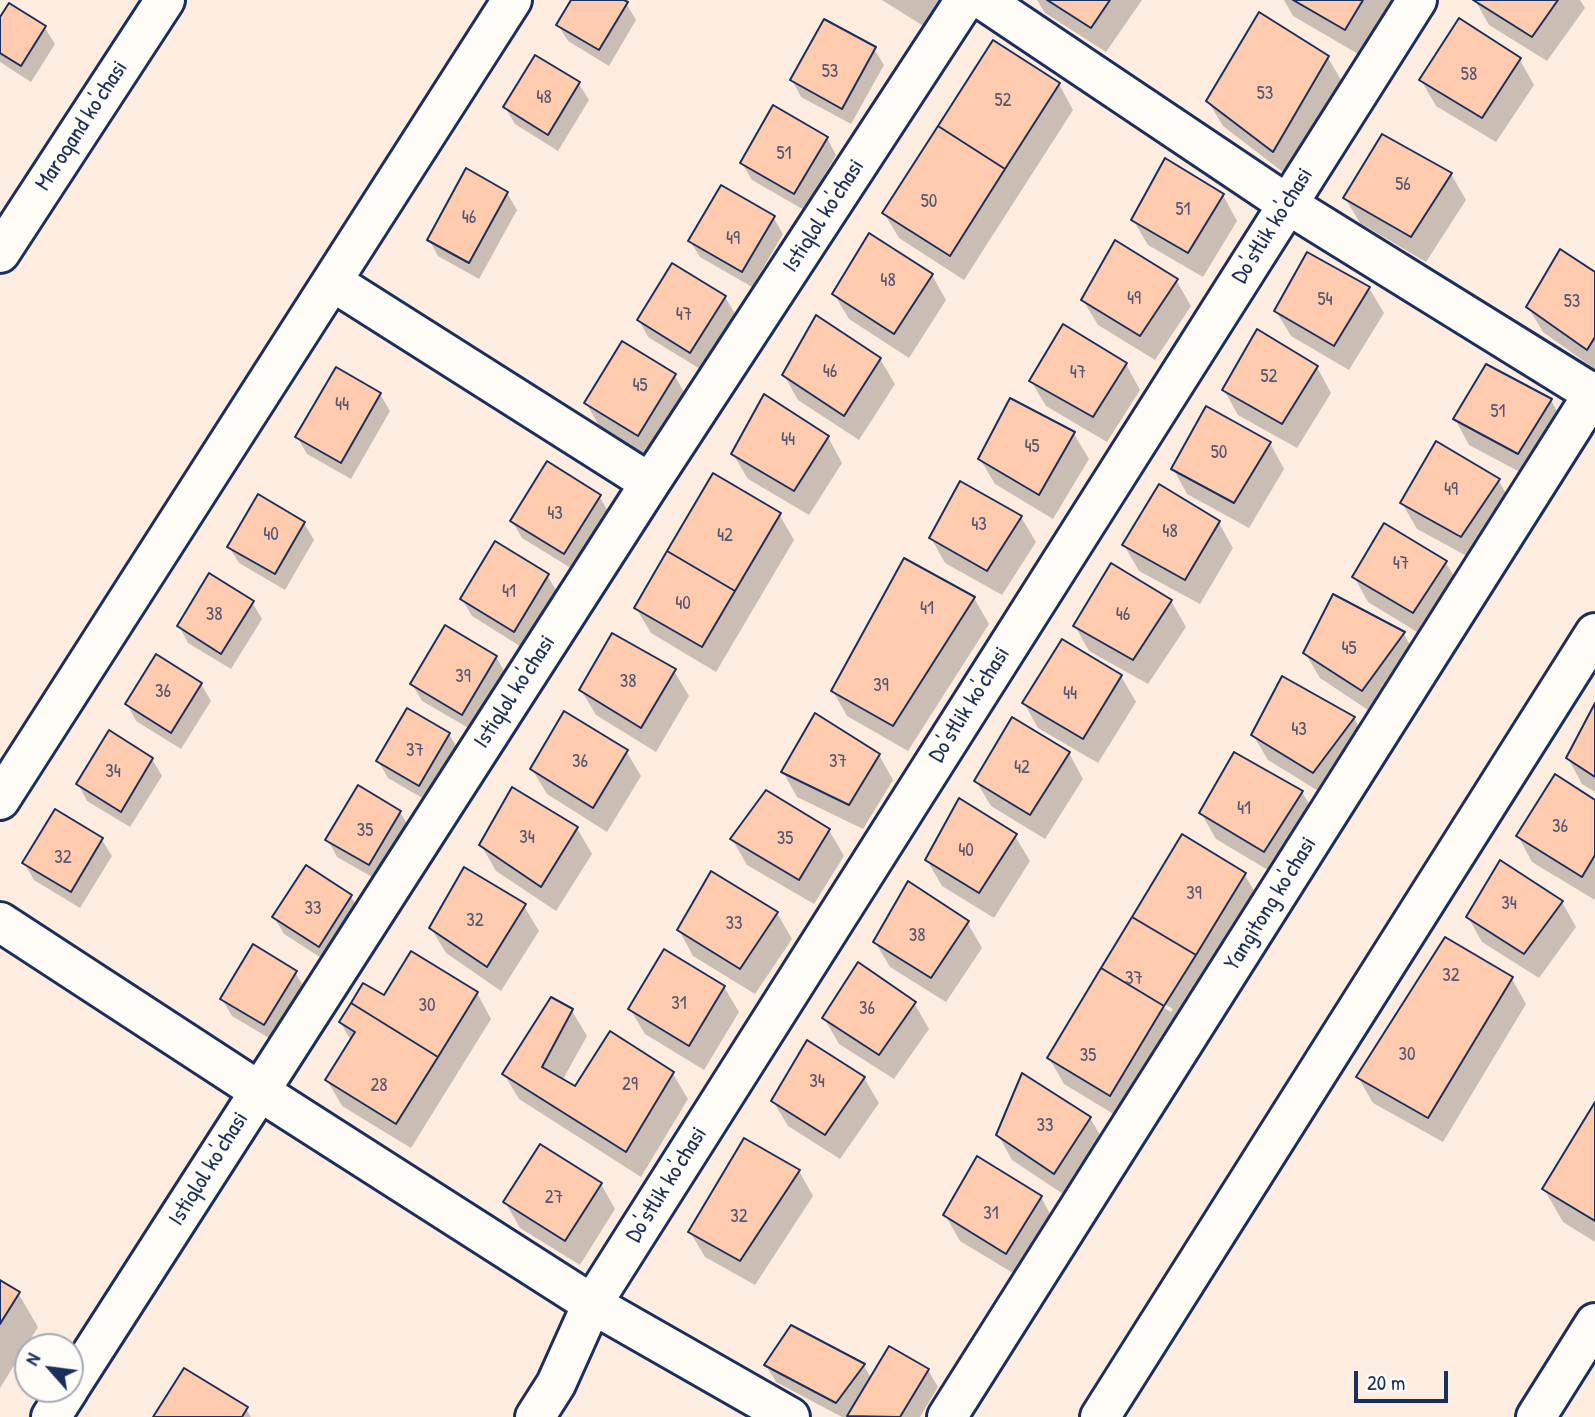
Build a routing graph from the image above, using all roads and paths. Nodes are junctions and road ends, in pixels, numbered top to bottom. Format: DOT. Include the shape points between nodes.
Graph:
graph roads {
  1 [pos="165,0"];
  2 [pos="512,0"];
  3 [pos="965,0"];
  4 [pos="983,0"];
  5 [pos="1417,0"];
  6 [pos="1287,204"];
  7 [pos="0,253"];
  8 [pos="333,282"];
  9 [pos="1594,393"];
  10 [pos="650,483"];
  11 [pos="1595,633"];
  12 [pos="0,800"];
  13 [pos="0,922"];
  14 [pos="259,1091"];
  15 [pos="592,1304"];
  16 [pos="1595,1323"];
  17 [pos="84,1365"];
  18 [pos="535,1417"];
  19 [pos="790,1417"];
  20 [pos="947,1417"];
  21 [pos="1100,1417"];
  22 [pos="1536,1417"];
  1 -- 7 [label="street, Maroqand ko'chasi"];
  2 -- 8 [label="street"];
  3 -- 10 [label="street, Istiqlol ko'chasi"];
  4 -- 6 [label="street"];
  5 -- 6 [label="street, Do'stlik ko'chasi"];
  6 -- 9 [label="street"];
  6 -- 15 [label="street, Do'stlik ko'chasi"];
  8 -- 10 [label="street"];
  8 -- 12 [label="street"];
  9 -- 20 [label="street, Yangitong ko'chasi"];
  10 -- 14 [label="street, Istiqlol ko'chasi"];
  11 -- 21 [label="street"];
  13 -- 14 [label="street"];
  14 -- 15 [label="street"];
  14 -- 17 [label="street, Istiqlol ko'chasi"];
  15 -- 18 [label="street, Do'stlik ko'chasi" via="556,1384"];
  15 -- 19 [label="street"];
  16 -- 22 [label="street"];
}
